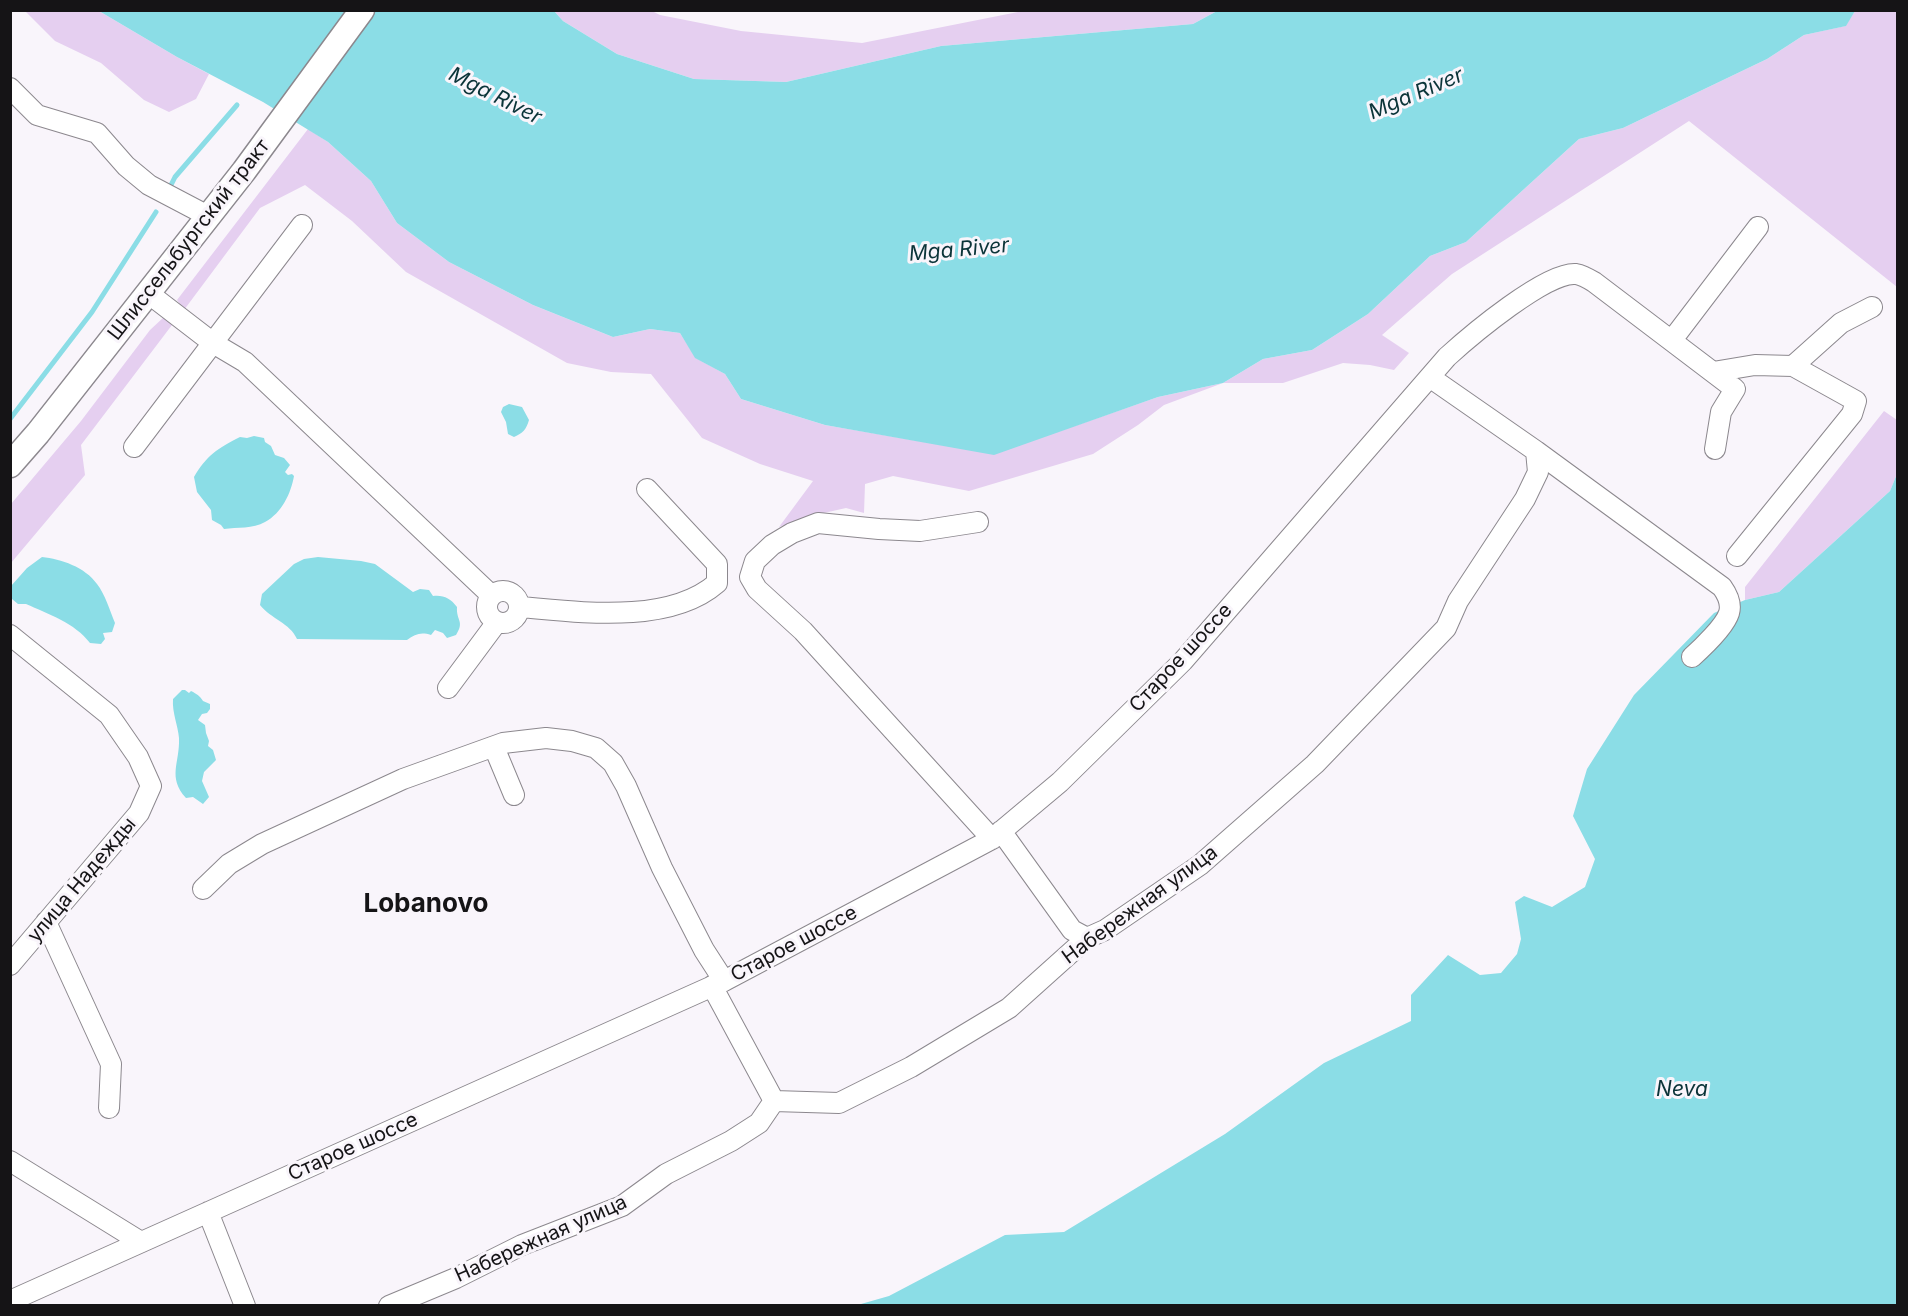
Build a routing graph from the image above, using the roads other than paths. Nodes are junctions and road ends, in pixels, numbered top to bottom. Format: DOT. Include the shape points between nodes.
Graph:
graph roads {
  1 [pos="362,10"];
  2 [pos="10,88"];
  3 [pos="208,216"];
  4 [pos="302,225"];
  5 [pos="1758,227"];
  6 [pos="148,293"];
  7 [pos="1872,307"];
  8 [pos="1672,340"];
  9 [pos="213,343"];
  10 [pos="1793,366"];
  11 [pos="1713,372"];
  12 [pos="1431,378"];
  13 [pos="134,447"];
  14 [pos="1715,449"];
  15 [pos="1536,451"];
  16 [pos="11,464"];
  17 [pos="647,489"];
  18 [pos="978,522"];
  19 [pos="1737,556"];
  20 [pos="491,595"];
  21 [pos="520,607"];
  22 [pos="497,622"];
  23 [pos="10,635"];
  24 [pos="1692,657"];
  25 [pos="448,688"];
  26 [pos="494,747"];
  27 [pos="514,795"];
  28 [pos="997,835"];
  29 [pos="203,889"];
  30 [pos="46,922"];
  31 [pos="1087,938"];
  32 [pos="10,965"];
  33 [pos="718,984"];
  34 [pos="774,1101"];
  35 [pos="109,1108"];
  36 [pos="10,1161"];
  37 [pos="208,1212"];
  38 [pos="141,1242"];
  39 [pos="10,1301"];
  40 [pos="245,1305"];
  41 [pos="389,1305"];
  1 -- 3 [label="main road, Шлиссельбургский тракт"];
  2 -- 3 [label="street" via="37,115 98,133 126,166 149,185"];
  3 -- 6 [label="main road, Шлиссельбургский тракт"];
  4 -- 9 [label="street"];
  5 -- 8 [label="street"];
  6 -- 9 [label="street"];
  6 -- 16 [label="main road, Шлиссельбургский тракт"];
  7 -- 10 [label="street" via="1841,323"];
  8 -- 11 [label="street"];
  8 -- 12 [label="street, Старое шоссе" via="1594,282 1576,274 1540,286 1468,337"];
  9 -- 13 [label="street"];
  9 -- 20 [label="street" via="245,362"];
  10 -- 11 [label="street" via="1755,365"];
  10 -- 19 [label="street" via="1856,401 1852,414"];
  11 -- 14 [label="street" via="1735,389 1721,412"];
  12 -- 15 [label="street"];
  12 -- 28 [label="street, Старое шоссе" via="1183,661 1060,782"];
  15 -- 24 [label="street" via="1722,587 1729,597 1729,614"];
  15 -- 31 [label="street, Набережная улица" via="1538,472 1529,490 1458,601 1446,628 1315,764 1209,858 1105,930"];
  17 -- 21 [label="street" via="717,564 717,582 705,593 669,607 582,612"];
  18 -- 28 [label="street" via="920,531 818,523 792,532 772,545 755,561 750,577 757,589 803,631"];
  20 -- 21 [label="street" via="509,591"];
  20 -- 22 [label="street" via="488,614"];
  21 -- 22 [label="street" via="510,622"];
  22 -- 25 [label="street"];
  23 -- 30 [label="street, улица Надежды" via="109,715 138,757 151,786 139,813"];
  26 -- 27 [label="street"];
  26 -- 29 [label="street" via="403,779 262,844 229,864"];
  26 -- 33 [label="street" via="546,738 572,741 596,748 613,764"];
  28 -- 31 [label="street" via="1072,930"];
  28 -- 33 [label="street, Старое шоссе"];
  30 -- 32 [label="street, улица Надежды"];
  30 -- 35 [label="street" via="111,1064"];
  31 -- 34 [label="street, Набережная улица" via="1009,1008 911,1067 839,1103"];
  33 -- 34 [label="street"];
  33 -- 37 [label="street, Старое шоссе"];
  34 -- 41 [label="street, Набережная улица" via="759,1123 666,1174 622,1206 522,1245"];
  36 -- 38 [label="street"];
  37 -- 38 [label="street, Старое шоссе"];
  37 -- 40 [label="street"];
  38 -- 39 [label="street, Старое шоссе"];
}
